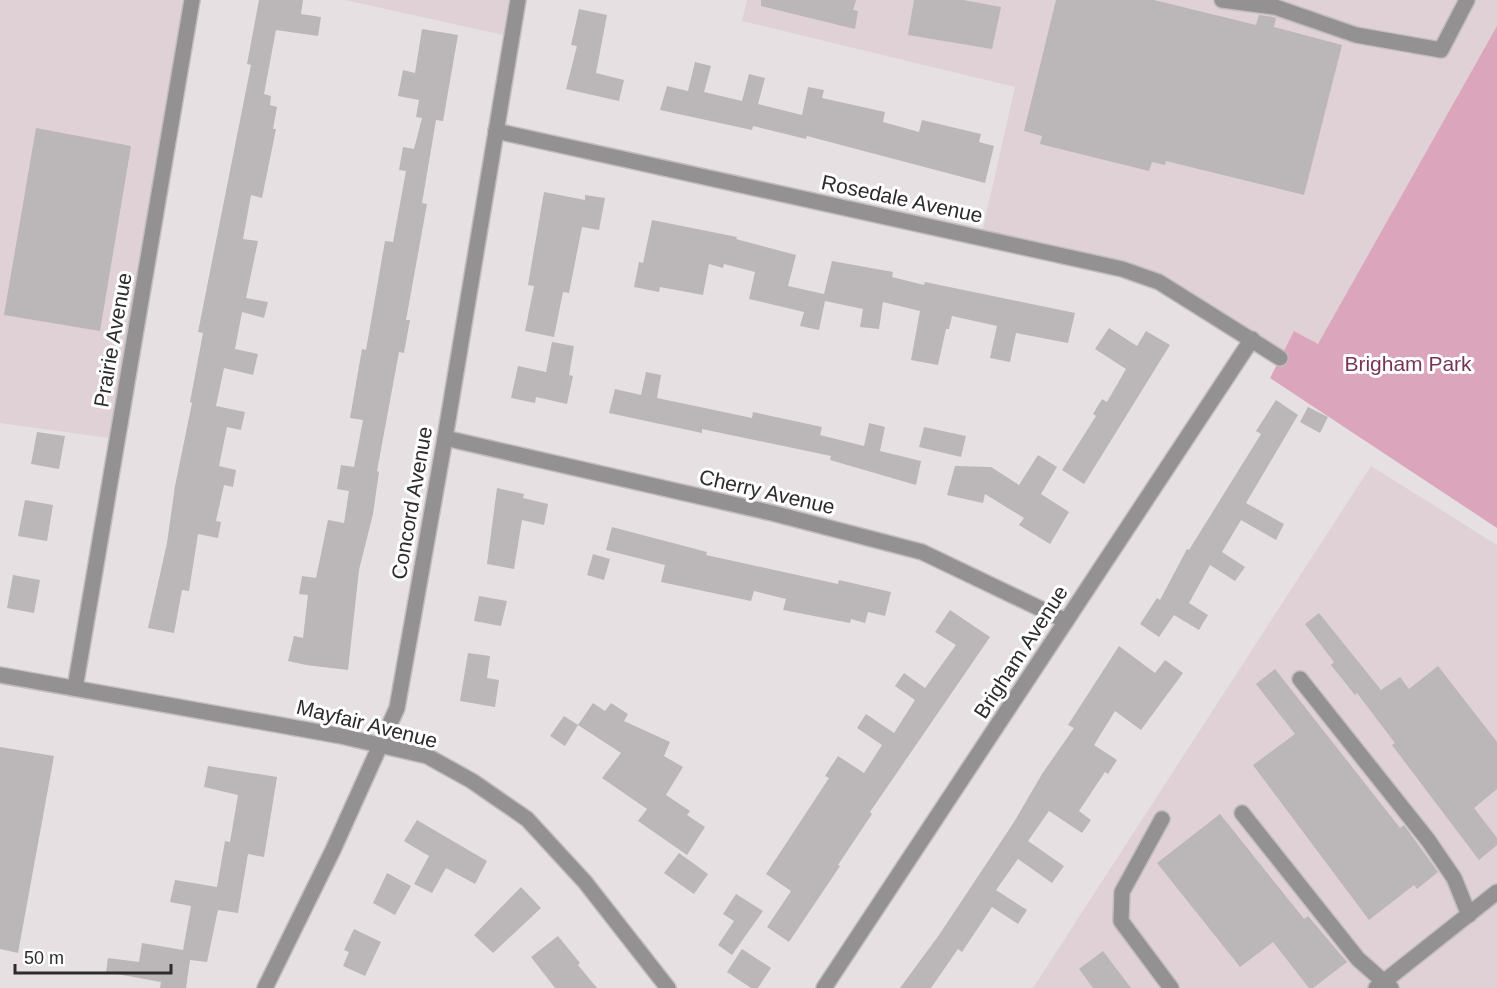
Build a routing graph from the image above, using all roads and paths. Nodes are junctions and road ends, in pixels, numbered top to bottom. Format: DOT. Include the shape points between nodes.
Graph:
graph roads {
  1 [pos="192,0"];
  2 [pos="518,0"];
  3 [pos="1222,0"];
  4 [pos="1467,0"];
  5 [pos="495,131"];
  6 [pos="1252,339"];
  7 [pos="1280,358"];
  8 [pos="445,438"];
  9 [pos="1066,621"];
  10 [pos="0,675"];
  11 [pos="1300,679"];
  12 [pos="75,688"];
  13 [pos="381,746"];
  14 [pos="1242,813"];
  15 [pos="1161,819"];
  16 [pos="1495,898"];
  17 [pos="1468,915"];
  18 [pos="268,986"];
  19 [pos="1384,986"];
  20 [pos="668,988"];
  21 [pos="824,988"];
  22 [pos="1171,988"];
  1 -- 12 [label="street, Prairie Avenue"];
  2 -- 5 [label="street, Concord Avenue"];
  3 -- 4 [label="street" via="1275,8 1356,35 1441,50"];
  5 -- 6 [label="street, Rosedale Avenue" via="1122,269 1159,282"];
  5 -- 8 [label="street, Concord Avenue"];
  6 -- 7 [label="street, Rosedale Avenue"];
  6 -- 9 [label="street, Brigham Avenue"];
  8 -- 9 [label="street, Cherry Avenue" via="772,513 922,552"];
  8 -- 13 [label="street, Concord Avenue" via="397,708"];
  9 -- 21 [label="street, Brigham Avenue"];
  10 -- 12 [label="street, Mayfair Avenue"];
  11 -- 17 [label="street" via="1428,840 1454,878"];
  12 -- 13 [label="street, Mayfair Avenue"];
  13 -- 18 [label="street, Concord Avenue"];
  13 -- 20 [label="street, Mayfair Avenue" via="427,756 527,819 585,882"];
  14 -- 19 [label="street"];
  15 -- 22 [label="street" via="1122,892 1121,921"];
  16 -- 17 [label="street"];
  17 -- 19 [label="street"];
}
